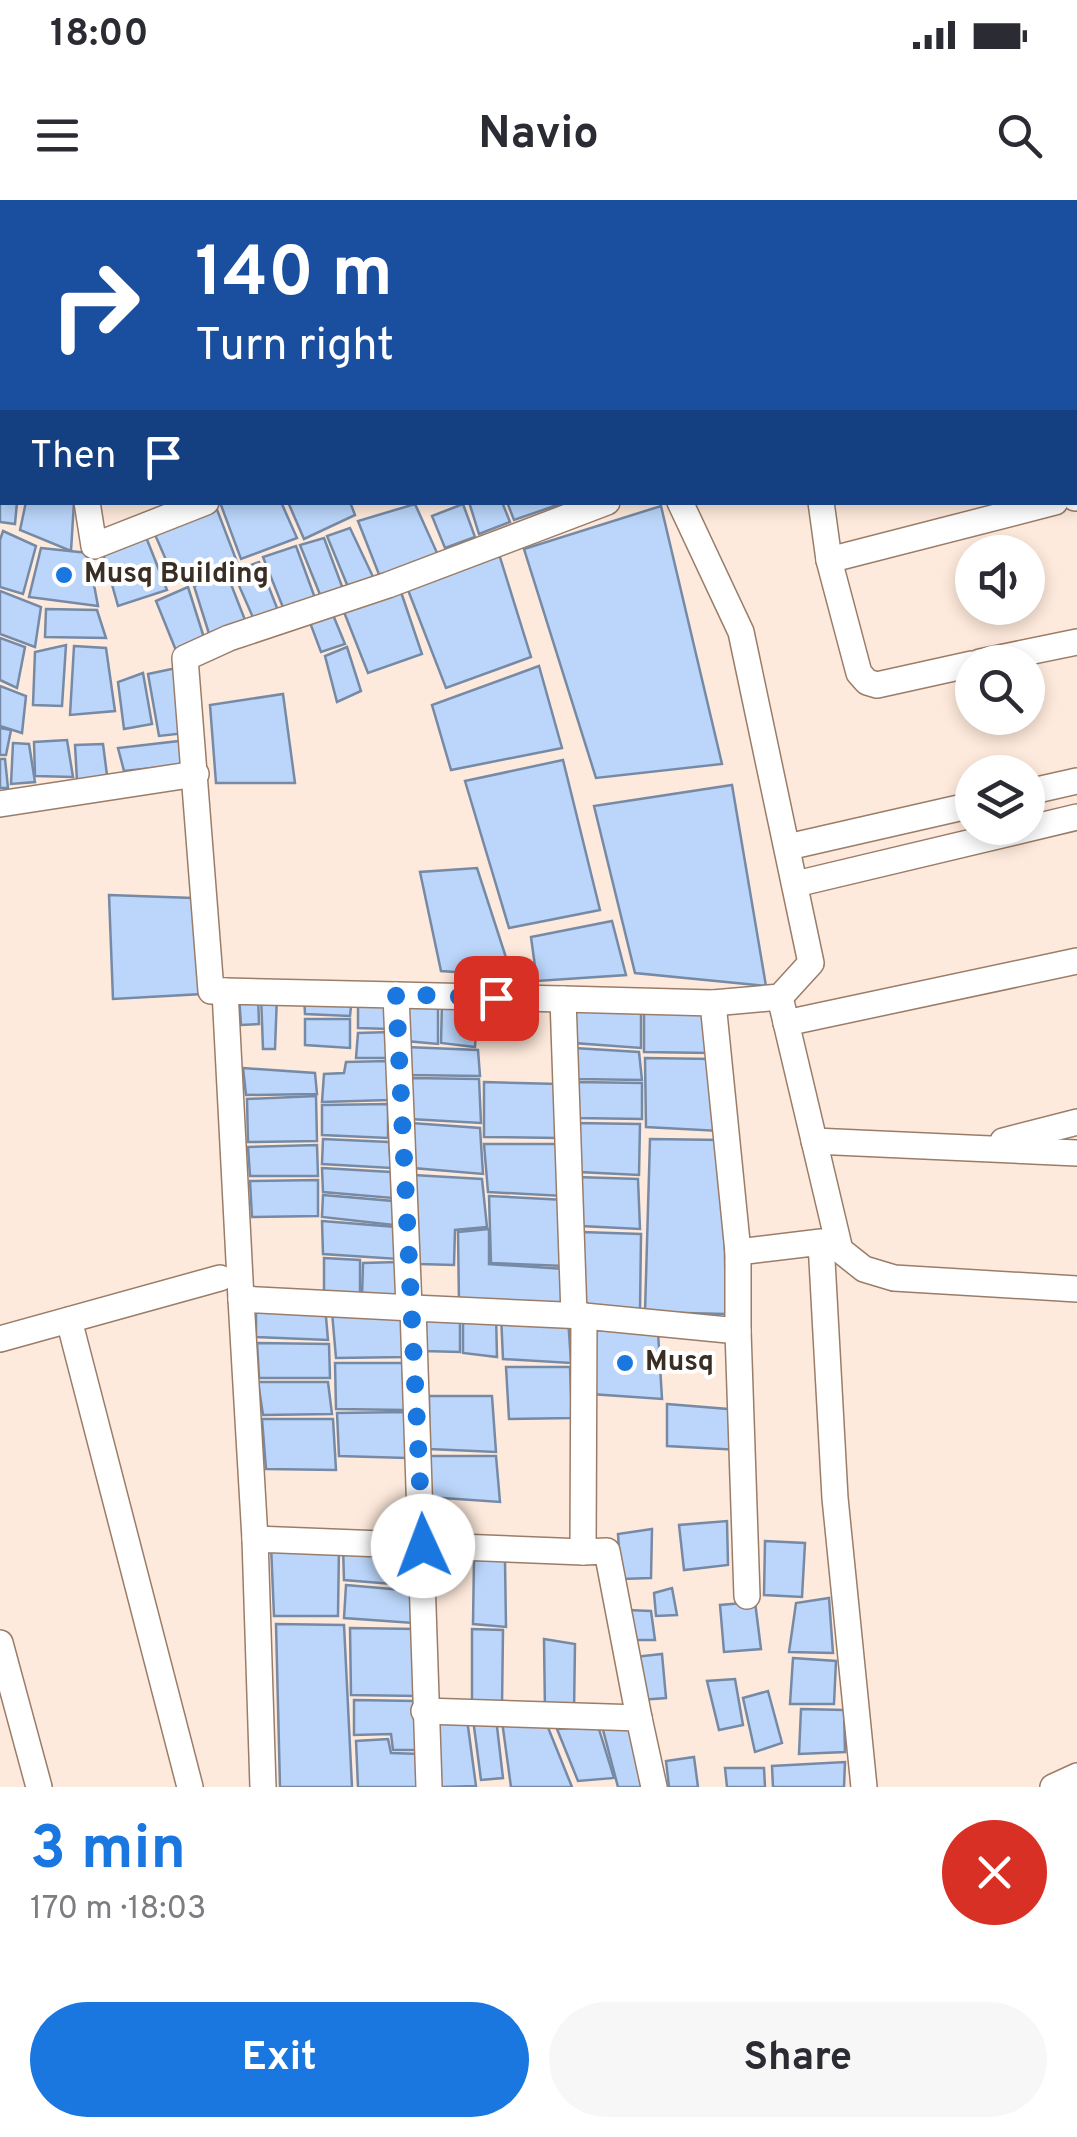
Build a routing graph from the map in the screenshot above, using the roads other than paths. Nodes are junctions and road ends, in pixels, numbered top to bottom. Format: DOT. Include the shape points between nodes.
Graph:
graph roads {
  1 [pos="87,505"];
  2 [pos="198,505"];
  3 [pos="599,505"];
  4 [pos="681,505"];
  5 [pos="821,505"];
  6 [pos="1044,505"];
  7 [pos="829,560"];
  8 [pos="1077,642"];
  9 [pos="1045,649"];
  10 [pos="955,668"];
  11 [pos="196,774"];
  12 [pos="1077,781"];
  13 [pos="1045,788"];
  14 [pos="0,804"];
  15 [pos="955,809"];
  16 [pos="1077,817"];
  17 [pos="788,847"];
  18 [pos="796,884"];
  19 [pos="1077,962"];
  20 [pos="226,991"];
  21 [pos="396,994"];
  22 [pos="780,997"];
  23 [pos="563,1000"];
  24 [pos="713,1004"];
  25 [pos="786,1024"];
  26 [pos="1077,1122"];
  27 [pos="814,1141"];
  28 [pos="974,1148"];
  29 [pos="1077,1153"];
  30 [pos="738,1252"];
  31 [pos="220,1278"];
  32 [pos="1077,1290"];
  33 [pos="241,1299"];
  34 [pos="411,1307"];
  35 [pos="579,1316"];
  36 [pos="69,1320"];
  37 [pos="738,1330"];
  38 [pos="0,1340"];
  39 [pos="255,1539"];
  40 [pos="423,1546"];
  41 [pos="584,1552"];
  42 [pos="747,1596"];
  43 [pos="0,1643"];
  44 [pos="424,1710"];
  45 [pos="639,1718"];
  46 [pos="1077,1776"];
  47 [pos="38,1787"];
  48 [pos="190,1787"];
  49 [pos="263,1787"];
  50 [pos="429,1787"];
  51 [pos="654,1787"];
  52 [pos="864,1787"];
  53 [pos="1053,1787"];
  1 -- 2 [label="street" via="94,546"];
  3 -- 11 [label="street" via="189,654"];
  4 -- 17 [label="street" via="741,632"];
  5 -- 7 [label="street"];
  6 -- 7 [label="street"];
  7 -- 10 [label="street" via="867,682"];
  8 -- 9 [label="street"];
  11 -- 14 [label="street"];
  11 -- 20 [label="street" via="211,990"];
  12 -- 13 [label="street"];
  15 -- 17 [label="street"];
  16 -- 18 [label="street"];
  17 -- 18 [label="street"];
  18 -- 22 [label="street" via="811,962"];
  19 -- 25 [label="street"];
  20 -- 21 [label="street"];
  20 -- 33 [label="street"];
  21 -- 23 [label="street"];
  21 -- 34 [label="street"];
  22 -- 24 [label="street"];
  22 -- 25 [label="street"];
  23 -- 24 [label="street"];
  23 -- 35 [label="street"];
  24 -- 30 [label="street"];
  25 -- 27 [label="street"];
  26 -- 28 [label="street"];
  27 -- 28 [label="street"];
  27 -- 32 [label="street" via="840,1250 864,1269 894,1278"];
  28 -- 29 [label="street"];
  30 -- 37 [label="street"];
  30 -- 52 [label="street" via="821,1242 835,1498"];
  31 -- 36 [label="street"];
  33 -- 34 [label="street"];
  33 -- 39 [label="street"];
  34 -- 35 [label="street"];
  34 -- 40 [label="street"];
  35 -- 37 [label="street"];
  35 -- 41 [label="street"];
  36 -- 38 [label="street"];
  36 -- 48 [label="street"];
  37 -- 42 [label="street"];
  39 -- 40 [label="street"];
  39 -- 49 [label="street"];
  40 -- 41 [label="street"];
  40 -- 44 [label="street"];
  41 -- 45 [label="street" via="608,1551"];
  43 -- 47 [label="street"];
  44 -- 45 [label="street"];
  44 -- 50 [label="street"];
  45 -- 51 [label="street"];
  46 -- 53 [label="street"];
}
